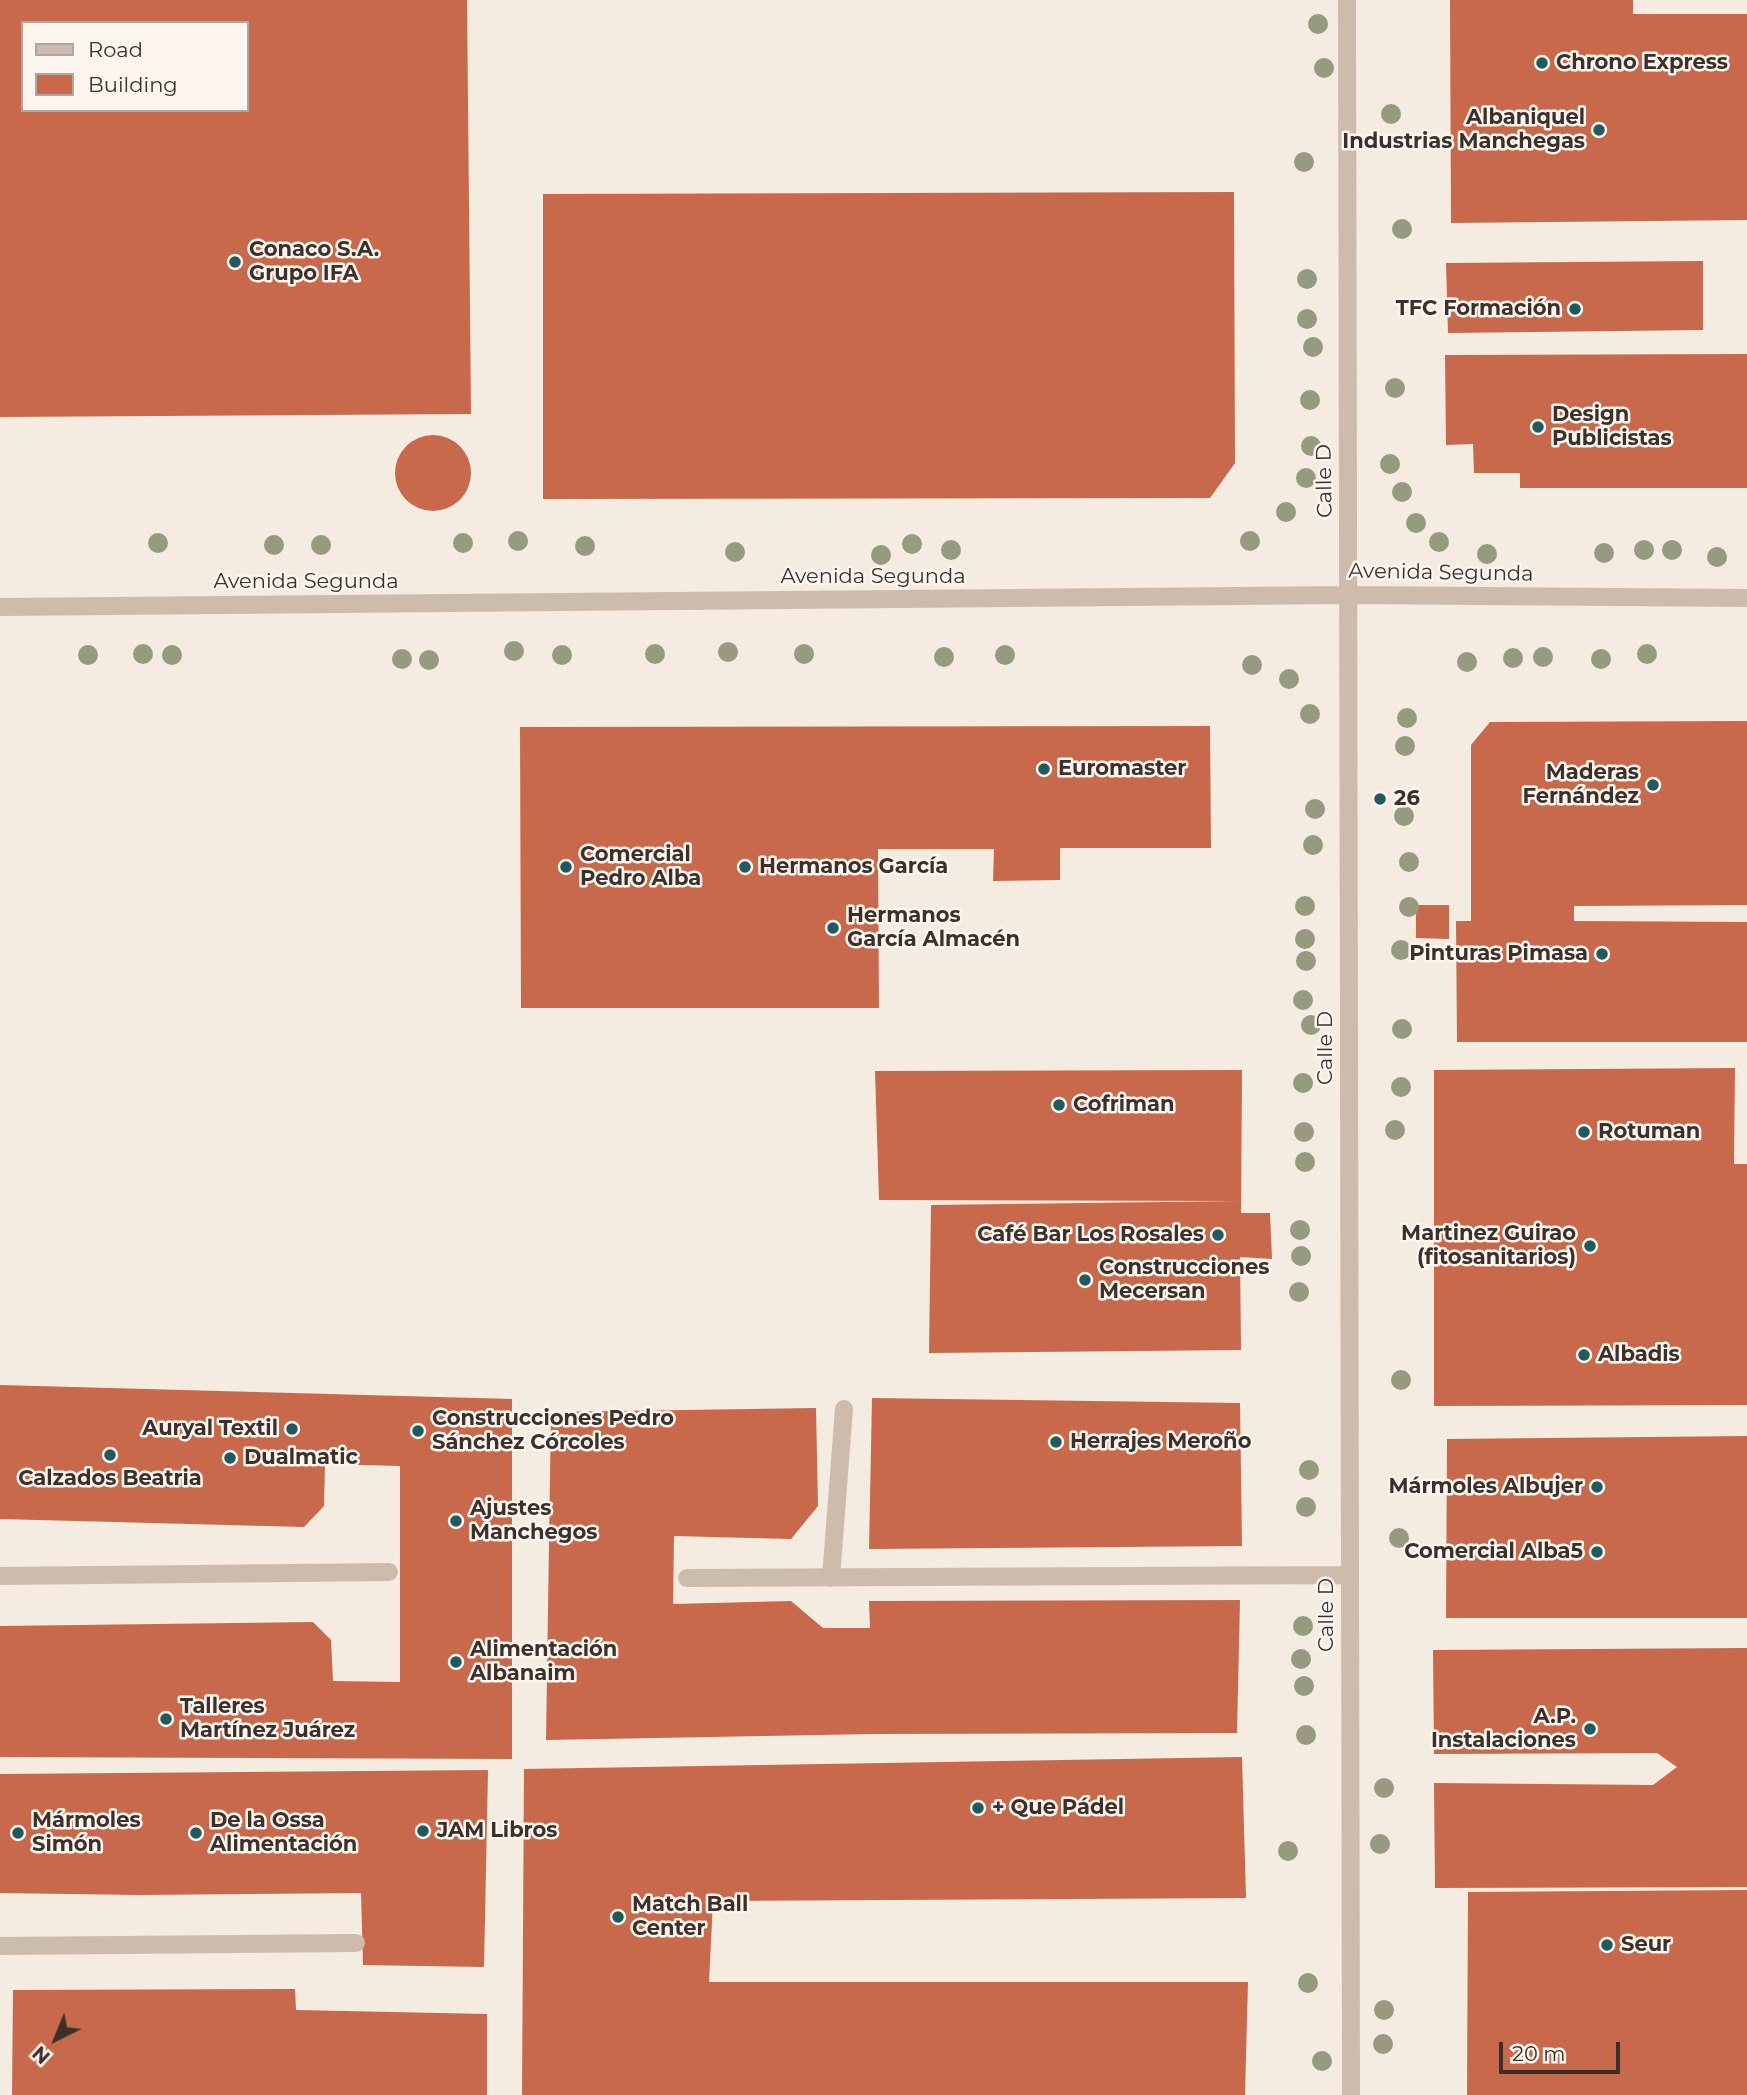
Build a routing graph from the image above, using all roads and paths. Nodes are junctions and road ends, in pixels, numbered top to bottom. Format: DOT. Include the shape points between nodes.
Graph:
graph roads {
  1 [pos="1347,0"];
  2 [pos="1349,595"];
  3 [pos="1747,598"];
  4 [pos="0,607"];
  5 [pos="844,1409"];
  6 [pos="389,1572"];
  7 [pos="1350,1575"];
  8 [pos="0,1576"];
  9 [pos="687,1578"];
  10 [pos="831,1578"];
  11 [pos="356,1943"];
  12 [pos="0,1946"];
  13 [pos="1351,2095"];
  1 -- 2 [label="street, Calle D"];
  2 -- 3 [label="street, Avenida Segunda"];
  2 -- 4 [label="street, Avenida Segunda"];
  2 -- 7 [label="street, Calle D"];
  5 -- 10 [label="street"];
  6 -- 8 [label="street"];
  7 -- 10 [label="street"];
  7 -- 13 [label="street, Calle D"];
  9 -- 10 [label="street"];
  11 -- 12 [label="street"];
}
